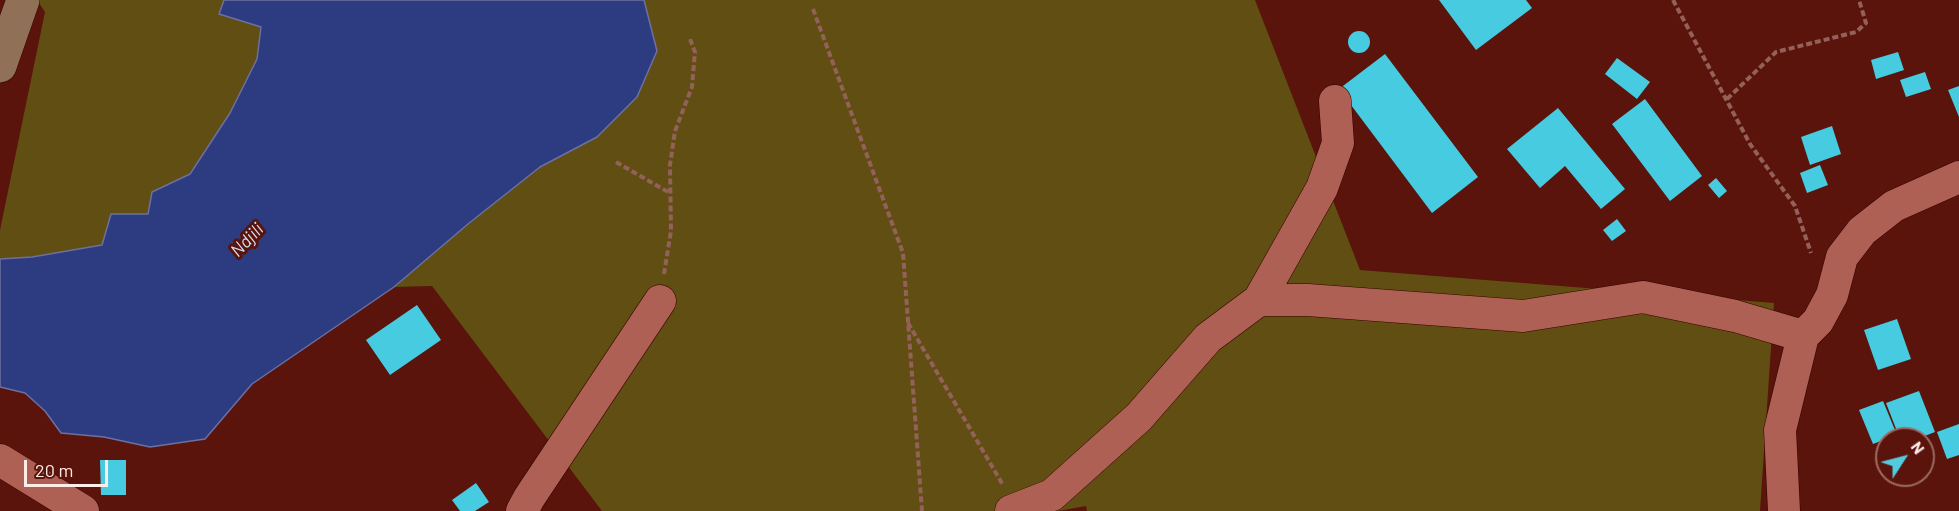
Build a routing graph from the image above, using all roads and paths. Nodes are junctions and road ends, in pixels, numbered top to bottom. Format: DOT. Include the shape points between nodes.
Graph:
graph roads {
  1 [pos="23,0"];
  2 [pos="1672,0"];
  3 [pos="1859,0"];
  4 [pos="813,9"];
  5 [pos="690,39"];
  6 [pos="0,66"];
  7 [pos="1727,99"];
  8 [pos="1335,101"];
  9 [pos="616,162"];
  10 [pos="1959,177"];
  11 [pos="670,194"];
  12 [pos="1814,260"];
  13 [pos="1259,300"];
  14 [pos="660,302"];
  15 [pos="908,322"];
  16 [pos="1803,336"];
  17 [pos="0,460"];
  18 [pos="1014,510"];
  19 [pos="82,511"];
  20 [pos="522,511"];
  21 [pos="922,511"];
  22 [pos="1784,511"];
  1 -- 6 [label="street"];
  2 -- 7 [label="path"];
  3 -- 7 [label="path" via="1866,23 1856,32 1776,52"];
  4 -- 15 [label="path" via="903,253"];
  5 -- 11 [label="path" via="695,52 692,87 675,131"];
  7 -- 12 [label="path" via="1750,144 1795,206"];
  8 -- 13 [label="street" via="1338,143 1322,188"];
  9 -- 11 [label="path"];
  10 -- 16 [label="street" via="1894,206 1862,231 1842,257 1832,295 1818,321"];
  11 -- 14 [label="path" via="671,231"];
  13 -- 16 [label="street" via="1523,316 1643,297 1735,316"];
  13 -- 18 [label="street" via="1208,338 1139,417 1052,495"];
  14 -- 20 [label="street"];
  15 -- 18 [label="path"];
  15 -- 21 [label="path"];
  16 -- 22 [label="street" via="1780,430"];
  17 -- 19 [label="street"];
}
